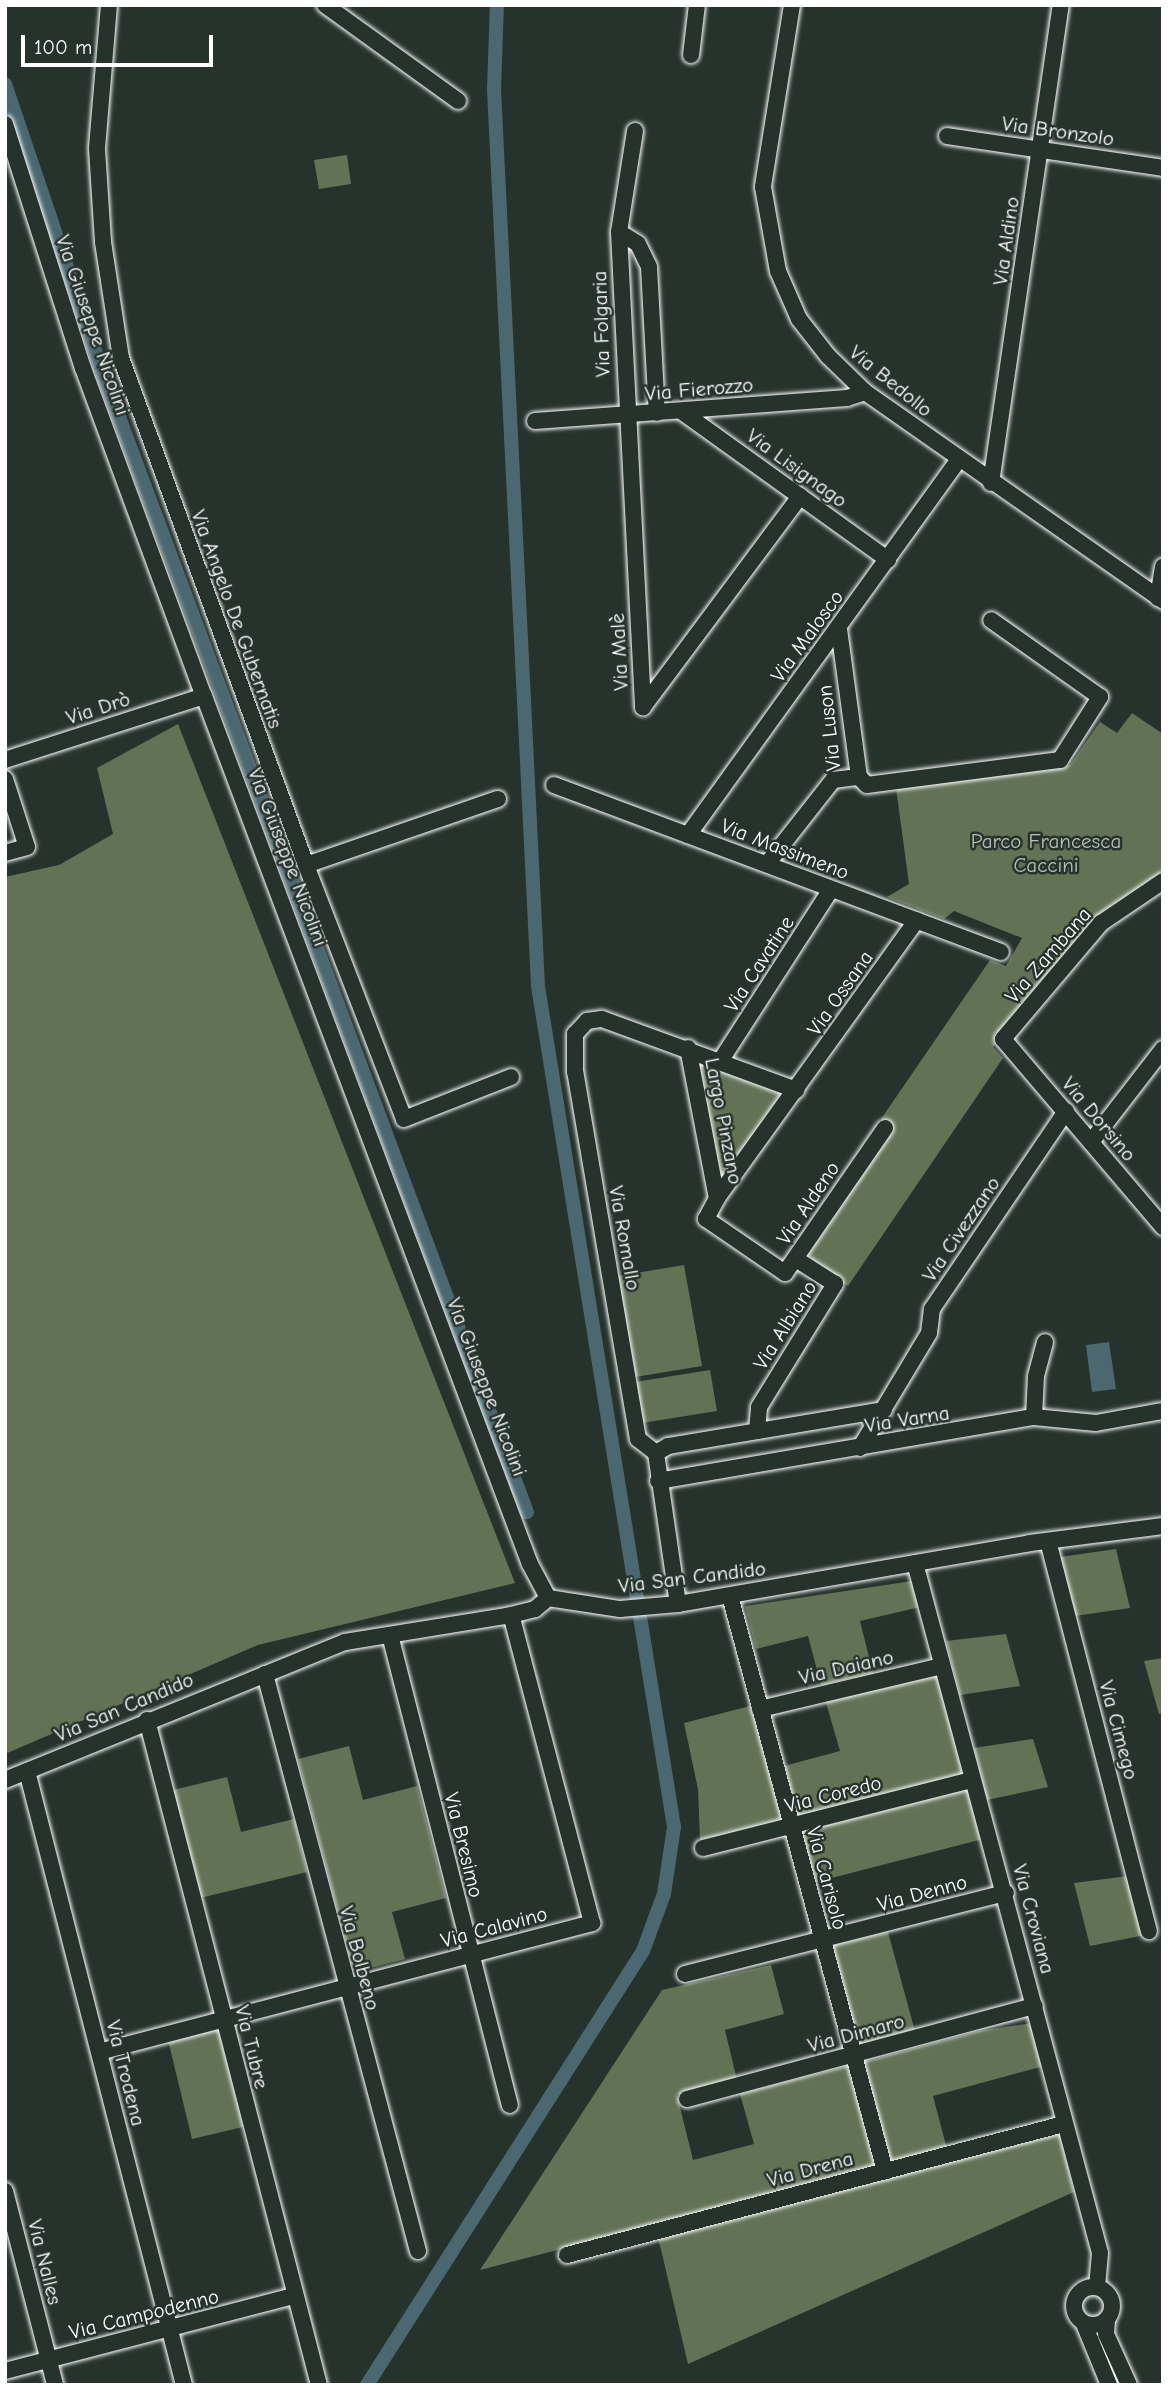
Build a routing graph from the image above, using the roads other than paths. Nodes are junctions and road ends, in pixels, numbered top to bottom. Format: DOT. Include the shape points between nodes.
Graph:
graph roads {
  1 [pos="109,5"];
  2 [pos="325,5"];
  3 [pos="696,5"];
  4 [pos="792,5"];
  5 [pos="1061,5"];
  6 [pos="691,55"];
  7 [pos="458,101"];
  8 [pos="5,124"];
  9 [pos="635,131"];
  10 [pos="947,136"];
  11 [pos="1041,150"];
  12 [pos="1163,168"];
  13 [pos="619,232"];
  14 [pos="865,392"];
  15 [pos="681,411"];
  16 [pos="657,413"];
  17 [pos="626,416"];
  18 [pos="535,421"];
  19 [pos="958,460"];
  20 [pos="990,484"];
  21 [pos="800,496"];
  22 [pos="888,560"];
  23 [pos="1163,566"];
  24 [pos="1160,599"];
  25 [pos="991,620"];
  26 [pos="839,629"];
  27 [pos="204,696"];
  28 [pos="5,760"];
  29 [pos="859,777"];
  30 [pos="5,779"];
  31 [pos="554,785"];
  32 [pos="498,799"];
  33 [pos="688,835"];
  34 [pos="5,853"];
  35 [pos="767,864"];
  36 [pos="306,865"];
  37 [pos="1163,881"];
  38 [pos="831,889"];
  39 [pos="917,920"];
  40 [pos="1001,952"];
  41 [pos="1003,1039"];
  42 [pos="688,1048"];
  43 [pos="1163,1049"];
  44 [pos="720,1060"];
  45 [pos="511,1077"];
  46 [pos="796,1090"];
  47 [pos="1066,1111"];
  48 [pos="885,1128"];
  49 [pos="1091,1142"];
  50 [pos="717,1198"];
  51 [pos="1163,1227"];
  52 [pos="796,1259"];
  53 [pos="1045,1342"];
  54 [pos="884,1410"];
  55 [pos="1163,1410"];
  56 [pos="1034,1417"];
  57 [pos="757,1431"];
  58 [pos="860,1448"];
  59 [pos="656,1453"];
  60 [pos="658,1481"];
  61 [pos="1163,1525"];
  62 [pos="1048,1541"];
  63 [pos="915,1563"];
  64 [pos="730,1596"];
  65 [pos="548,1598"];
  66 [pos="678,1604"];
  67 [pos="511,1615"];
  68 [pos="390,1635"];
  69 [pos="942,1667"];
  70 [pos="265,1674"];
  71 [pos="760,1709"];
  72 [pos="146,1720"];
  73 [pos="27,1771"];
  74 [pos="5,1780"];
  75 [pos="972,1780"];
  76 [pos="792,1826"];
  77 [pos="703,1848"];
  78 [pos="1006,1893"];
  79 [pos="1149,1931"];
  80 [pos="823,1941"];
  81 [pos="470,1955"];
  82 [pos="685,1974"];
  83 [pos="345,1987"];
  84 [pos="1035,2006"];
  85 [pos="223,2020"];
  86 [pos="99,2052"];
  87 [pos="854,2055"];
  88 [pos="687,2099"];
  89 [pos="510,2105"];
  90 [pos="1064,2123"];
  91 [pos="885,2171"];
  92 [pos="5,2191"];
  93 [pos="418,2252"];
  94 [pos="567,2255"];
  95 [pos="1097,2287"];
  96 [pos="293,2296"];
  97 [pos="1107,2320"];
  98 [pos="1084,2324"];
  99 [pos="170,2330"];
  100 [pos="48,2360"];
  101 [pos="5,2371"];
  102 [pos="55,2385"];
  103 [pos="184,2385"];
  104 [pos="319,2385"];
  105 [pos="1109,2385"];
  106 [pos="1129,2385"];
  1 -- 36 [label="street, Via Angelo De Gubernatis" via="97,149 103,242 121,358"];
  2 -- 7 [label="street"];
  3 -- 6 [label="street"];
  4 -- 14 [label="street, Via Bedollo" via="763,187 768,228 778,271 799,319"];
  5 -- 11 [label="street, Via Aldino"];
  8 -- 27 [label="street, Via Giuseppe Nicolini" via="83,368"];
  9 -- 13 [label="street, Via Folgaria"];
  10 -- 11 [label="street, Via Bronzolo"];
  11 -- 12 [label="street, Via Bronzolo"];
  11 -- 20 [label="street, Via Aldino"];
  13 -- 16 [label="street" via="638,244 649,267"];
  13 -- 17 [label="street, Via Folgaria"];
  14 -- 15 [label="street, Via Fierozzo"];
  14 -- 19 [label="street, Via Bedollo"];
  15 -- 16 [label="street, Via Fierozzo"];
  15 -- 21 [label="street, Via Lisignago"];
  16 -- 17 [label="street, Via Fierozzo"];
  17 -- 18 [label="street, Via Fierozzo"];
  17 -- 21 [label="street, Via Malè" via="643,707"];
  19 -- 20 [label="street, Via Bedollo"];
  19 -- 22 [label="street, Via Malosco"];
  20 -- 24 [label="street, Via Bedollo"];
  21 -- 22 [label="street, Via Lisignago"];
  22 -- 26 [label="street, Via Malosco"];
  23 -- 24 [label="street"];
  25 -- 29 [label="street" via="1100,697 1060,760 867,785"];
  26 -- 29 [label="street, Via Luson"];
  26 -- 33 [label="street, Via Malosco"];
  27 -- 28 [label="street, Via Drò"];
  27 -- 65 [label="street, Via Giuseppe Nicolini" via="530,1564"];
  29 -- 35 [label="street, Via Luson" via="833,780"];
  30 -- 34 [label="street" via="27,847"];
  31 -- 33 [label="street, Via Massimeno"];
  32 -- 36 [label="street"];
  33 -- 35 [label="street, Via Massimeno"];
  35 -- 38 [label="street, Via Massimeno"];
  36 -- 45 [label="street, Via Angelo De Gubernatis" via="404,1119"];
  37 -- 41 [label="street, Via Zambana" via="1101,923"];
  38 -- 39 [label="street, Via Massimeno"];
  38 -- 44 [label="street, Via Cavatine"];
  39 -- 40 [label="street, Via Massimeno"];
  39 -- 46 [label="street, Via Ossana"];
  41 -- 47 [label="street, Via Dorsino"];
  42 -- 44 [label="street"];
  42 -- 50 [label="street, Largo Pinzano"];
  42 -- 59 [label="street, Via Romallo" via="602,1019 583,1024 573,1044 638,1439"];
  43 -- 49 [label="street"];
  44 -- 46 [label="street"];
  46 -- 50 [label="street, Largo Pinzano"];
  47 -- 49 [label="street, Via Dorsino"];
  47 -- 54 [label="street, Via Civezzano" via="932,1309 929,1333"];
  48 -- 52 [label="street, Via Aldeno"];
  49 -- 51 [label="street, Via Dorsino"];
  50 -- 52 [label="street, Via Aldeno" via="706,1219 785,1273"];
  52 -- 57 [label="street, Via Albiano" via="835,1284 758,1407"];
  53 -- 56 [label="street" via="1036,1376"];
  54 -- 57 [label="street"];
  54 -- 58 [label="street, Via Civezzano"];
  55 -- 56 [label="street, Via Varna" via="1096,1423"];
  56 -- 58 [label="street, Via Varna"];
  57 -- 59 [label="street" via="668,1446"];
  58 -- 60 [label="street, Via Varna"];
  59 -- 60 [label="street"];
  60 -- 66 [label="street"];
  61 -- 62 [label="street, Via San Candido"];
  62 -- 63 [label="street, Via San Candido"];
  62 -- 79 [label="street, Via Cimego"];
  63 -- 64 [label="street, Via San Candido"];
  63 -- 69 [label="street, Via Croviana"];
  64 -- 66 [label="street, Via San Candido"];
  64 -- 71 [label="street, Via Carisolo"];
  65 -- 66 [label="street, Via San Candido" via="620,1609"];
  65 -- 67 [label="street, Via San Candido" via="534,1609"];
  67 -- 68 [label="street, Via San Candido"];
  67 -- 81 [label="street, Via Calavino" via="592,1923"];
  68 -- 70 [label="street, Via San Candido" via="345,1642"];
  68 -- 81 [label="street, Via Bresimo"];
  69 -- 71 [label="street, Via Daiano"];
  69 -- 75 [label="street, Via Croviana"];
  70 -- 72 [label="street, Via San Candido"];
  70 -- 83 [label="street, Via Bolbeno"];
  71 -- 76 [label="street, Via Carisolo"];
  72 -- 73 [label="street, Via San Candido"];
  72 -- 85 [label="street, Via Tubre"];
  73 -- 74 [label="street, Via San Candido"];
  73 -- 86 [label="street, Via Trodena"];
  75 -- 76 [label="street, Via Coredo"];
  75 -- 78 [label="street, Via Croviana"];
  76 -- 77 [label="street, Via Coredo"];
  76 -- 80 [label="street, Via Carisolo"];
  78 -- 80 [label="street, Via Denno"];
  78 -- 84 [label="street, Via Croviana"];
  80 -- 82 [label="street, Via Denno"];
  80 -- 87 [label="street, Via Carisolo"];
  81 -- 83 [label="street, Via Calavino"];
  81 -- 89 [label="street, Via Bresimo"];
  83 -- 85 [label="street, Via Calavino"];
  83 -- 93 [label="street, Via Bolbeno"];
  84 -- 87 [label="street, Via Dimaro"];
  84 -- 90 [label="street, Via Croviana"];
  85 -- 86 [label="street, Via Calavino"];
  85 -- 96 [label="street, Via Tubre"];
  86 -- 99 [label="street, Via Trodena"];
  87 -- 88 [label="street, Via Dimaro"];
  87 -- 91 [label="street, Via Carisolo"];
  90 -- 91 [label="street, Via Drena"];
  90 -- 95 [label="street, Via Croviana" via="1100,2253"];
  91 -- 94 [label="street, Via Drena"];
  92 -- 100 [label="street, Via Nalles"];
  95 -- 97 [label="street" via="1107,2293 1112,2304"];
  95 -- 98 [label="street" via="1084,2289 1076,2297 1073,2309"];
  96 -- 99 [label="street, Via Campodenno"];
  96 -- 104 [label="street, Via Tubre"];
  97 -- 98 [label="street" via="1096,2326"];
  97 -- 106 [label="street" via="1109,2342"];
  98 -- 105 [label="street"];
  99 -- 100 [label="street, Via Campodenno"];
  99 -- 103 [label="street, Via Trodena"];
  100 -- 101 [label="street, Via Campodenno"];
  100 -- 102 [label="street, Via Nalles"];
}
